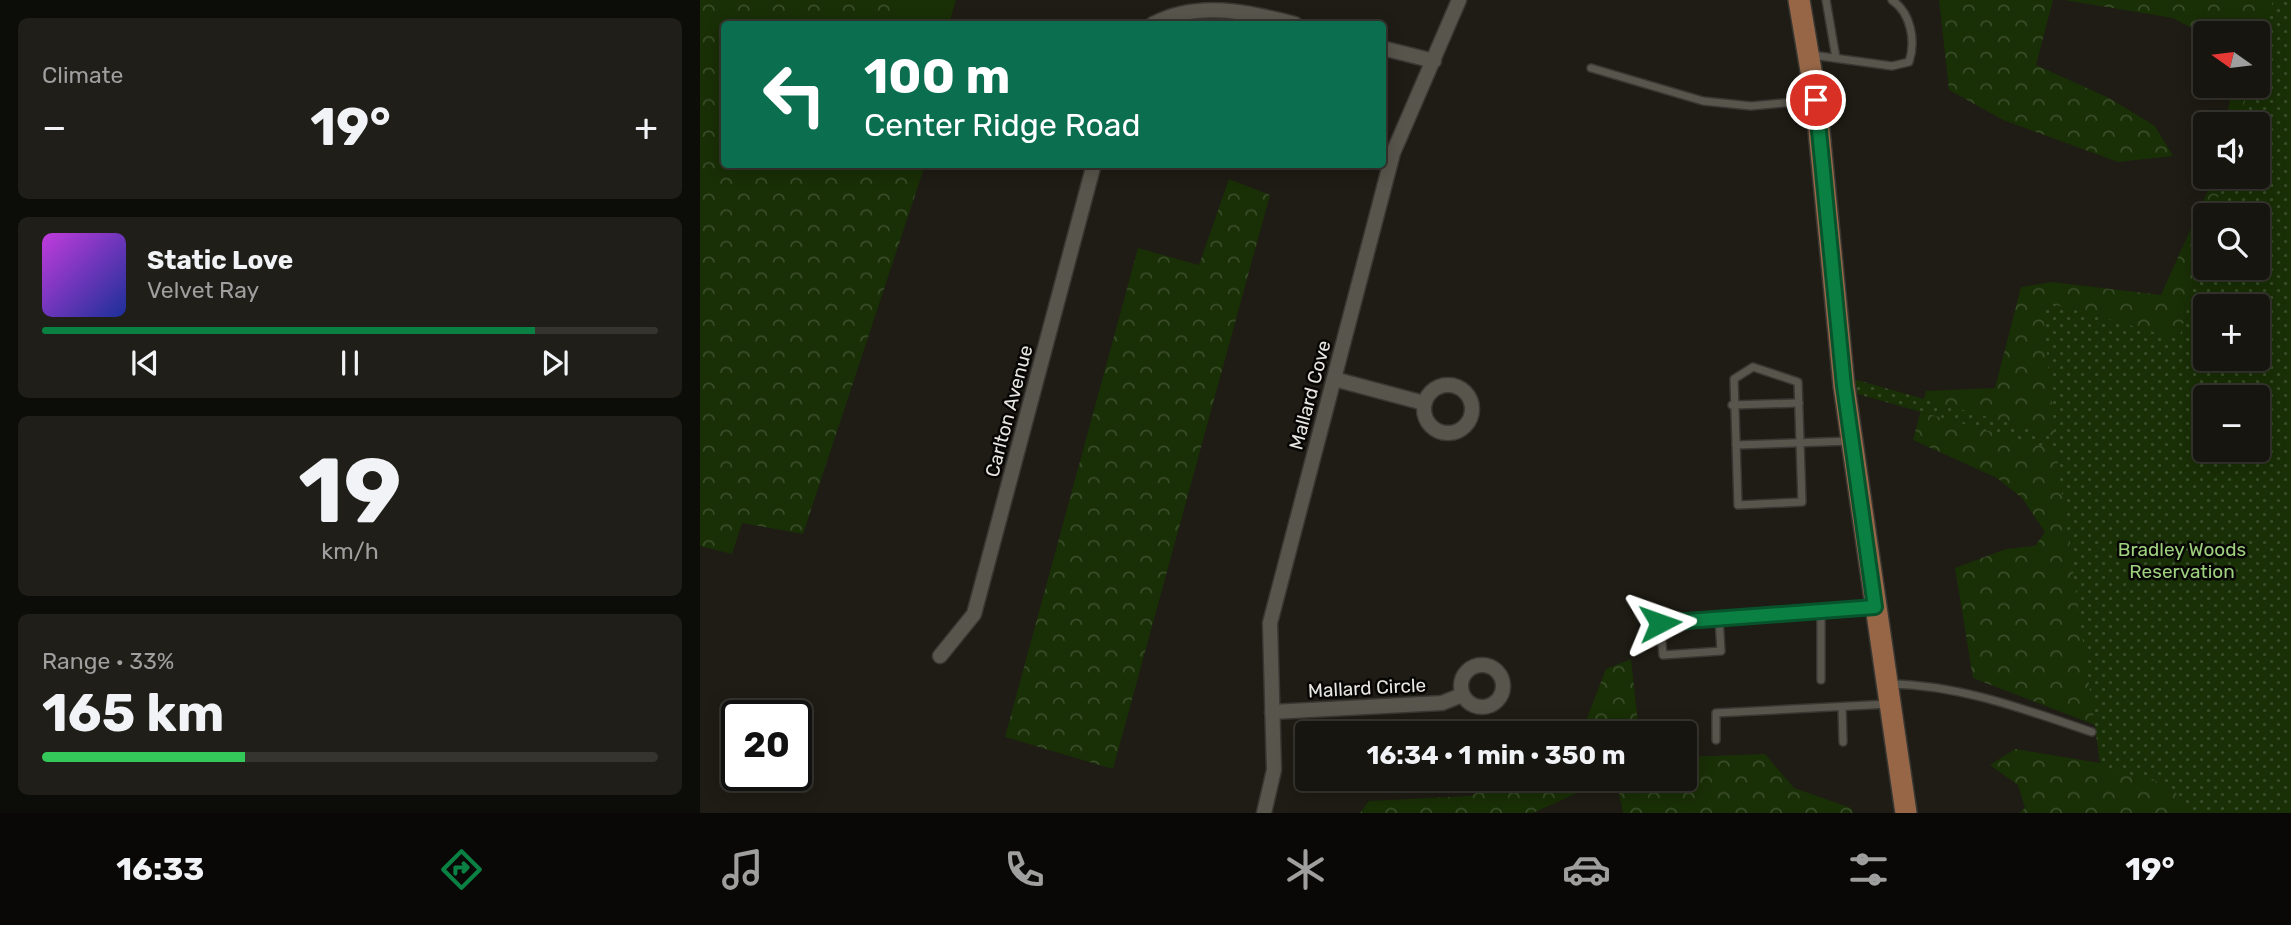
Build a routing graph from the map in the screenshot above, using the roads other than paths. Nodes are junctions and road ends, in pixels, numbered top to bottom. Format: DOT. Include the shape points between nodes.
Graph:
graph roads {
  1 [pos="1459,0"];
  2 [pos="1799,0"];
  3 [pos="1826,0"];
  4 [pos="1892,0"];
  5 [pos="1200,2"];
  6 [pos="1158,21"];
  7 [pos="1284,21"];
  8 [pos="1386,49"];
  9 [pos="1808,55"];
  10 [pos="1836,58"];
  11 [pos="1434,61"];
  12 [pos="1591,68"];
  13 [pos="1816,100"];
  14 [pos="1093,168"];
  15 [pos="1334,379"];
  16 [pos="1799,402"];
  17 [pos="1424,403"];
  18 [pos="1732,405"];
  19 [pos="1851,441"];
  20 [pos="1801,443"];
  21 [pos="1735,445"];
  22 [pos="1875,607"];
  23 [pos="1821,611"];
  24 [pos="1719,618"];
  25 [pos="940,656"];
  26 [pos="1821,680"];
  27 [pos="1888,694"];
  28 [pos="1462,695"];
  29 [pos="1842,707"];
  30 [pos="1272,712"];
  31 [pos="2092,732"];
  32 [pos="1716,740"];
  33 [pos="1843,742"];
  34 [pos="1264,813"];
  35 [pos="1906,813"];
  1 -- 11 [label="street, Mallard Cove"];
  2 -- 9 [label="main road"];
  3 -- 10 [label="lane"];
  4 -- 10 [label="lane" via="1908,21 1914,49 1909,62 1892,66"];
  5 -- 6 [label="street"];
  5 -- 7 [label="street"];
  8 -- 11 [label="street"];
  9 -- 10 [label="lane"];
  9 -- 13 [label="main road"];
  11 -- 15 [label="street, Mallard Cove" via="1393,153"];
  12 -- 13 [label="lane" via="1703,101 1751,106"];
  13 -- 19 [label="main road"];
  14 -- 25 [label="street, Carlton Avenue" via="974,614"];
  15 -- 17 [label="street"];
  15 -- 30 [label="street, Mallard Cove" via="1270,623"];
  16 -- 18 [label="lane"];
  16 -- 18 [label="lane" via="1798,382 1753,367 1734,379"];
  16 -- 20 [label="lane"];
  18 -- 21 [label="lane"];
  19 -- 20 [label="lane"];
  19 -- 22 [label="main road"];
  20 -- 21 [label="lane"];
  20 -- 21 [label="lane" via="1802,502 1738,505"];
  22 -- 23 [label="lane"];
  22 -- 27 [label="main road"];
  23 -- 24 [label="lane"];
  23 -- 26 [label="lane"];
  24 -- 24 [label="lane" via="1660,623 1663,655 1721,650"];
  27 -- 29 [label="lane"];
  27 -- 31 [label="lane" via="1923,684 1961,691"];
  27 -- 35 [label="main road"];
  28 -- 30 [label="street, Mallard Circle" via="1442,703"];
  29 -- 32 [label="lane" via="1716,713"];
  29 -- 33 [label="lane"];
  30 -- 34 [label="street, Mallard Cove" via="1274,770"];
}
